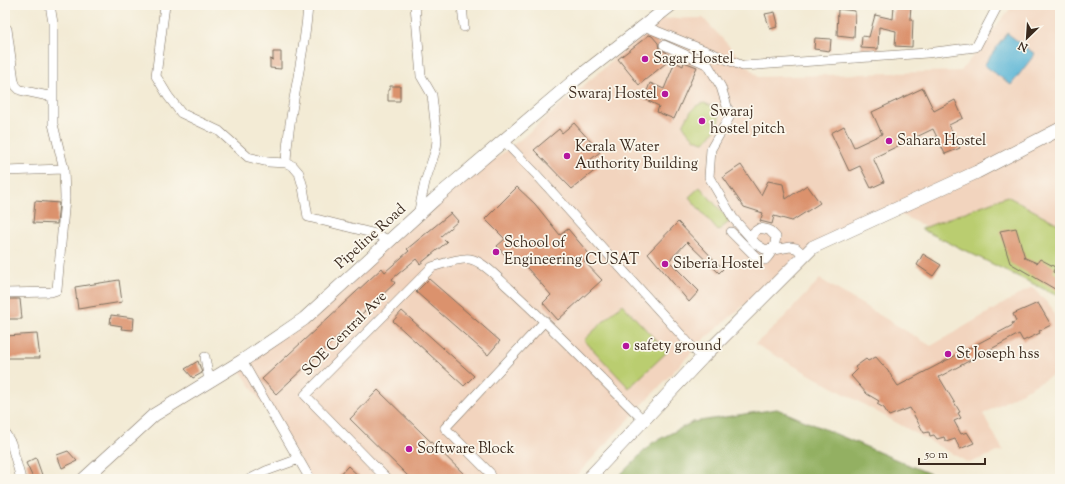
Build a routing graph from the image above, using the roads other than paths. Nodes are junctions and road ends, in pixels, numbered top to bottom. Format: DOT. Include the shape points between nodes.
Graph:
graph roads {
  1 [pos="50,5"];
  2 [pos="165,5"];
  3 [pos="308,5"];
  4 [pos="415,5"];
  5 [pos="462,5"];
  6 [pos="670,5"];
  7 [pos="998,5"];
  8 [pos="644,26"];
  9 [pos="464,28"];
  10 [pos="7,29"];
  11 [pos="664,45"];
  12 [pos="52,97"];
  13 [pos="1060,129"];
  14 [pos="504,141"];
  15 [pos="282,163"];
  16 [pos="64,169"];
  17 [pos="5,172"];
  18 [pos="417,216"];
  19 [pos="731,232"];
  20 [pos="751,239"];
  21 [pos="390,241"];
  22 [pos="773,250"];
  23 [pos="804,254"];
  24 [pos="5,293"];
  25 [pos="545,321"];
  26 [pos="205,357"];
  27 [pos="702,358"];
  28 [pos="242,361"];
  29 [pos="209,381"];
  30 [pos="644,421"];
  31 [pos="5,433"];
  32 [pos="298,459"];
  33 [pos="267,475"];
  34 [pos="91,476"];
  35 [pos="21,479"];
  36 [pos="250,479"];
  37 [pos="310,479"];
  38 [pos="387,479"];
  39 [pos="492,479"];
  40 [pos="588,479"];
  1 -- 12 [label="street" via="53,23"];
  2 -- 15 [label="street" via="156,76 168,96 181,113 219,131 248,157"];
  3 -- 15 [label="street" via="301,62"];
  4 -- 18 [label="street" via="421,76 432,95 437,140"];
  5 -- 9 [label="street"];
  6 -- 8 [label="street, Pipeline Road"];
  7 -- 8 [label="street" via="976,47 928,53 743,66"];
  8 -- 14 [label="street, Pipeline Road" via="575,80"];
  10 -- 12 [label="street" via="16,86 20,90"];
  11 -- 20 [label="street" via="708,65 721,87 730,116 711,149 709,177 733,218"];
  12 -- 16 [label="street" via="53,124"];
  13 -- 23 [label="street" via="977,172 813,247"];
  14 -- 18 [label="street, Pipeline Road"];
  14 -- 27 [label="street"];
  15 -- 21 [label="street" via="294,166 299,173 308,217 376,234"];
  16 -- 17 [label="street"];
  16 -- 24 [label="street" via="65,198 57,290"];
  18 -- 21 [label="street, Pipeline Road"];
  19 -- 22 [label="street" via="758,259 765,260"];
  20 -- 22 [label="street" via="764,249"];
  20 -- 22 [label="street" via="754,232 760,228 769,230 776,237"];
  21 -- 28 [label="street, Pipeline Road" via="304,319"];
  22 -- 23 [label="street" via="790,247"];
  23 -- 27 [label="street"];
  25 -- 30 [label="street"];
  25 -- 38 [label="street, SOE Central Ave" via="477,261 470,259 432,267 305,395"];
  25 -- 39 [label="street" via="444,428 490,473"];
  26 -- 29 [label="street"];
  27 -- 30 [label="street"];
  28 -- 29 [label="street, Pipeline Road"];
  28 -- 32 [label="street"];
  29 -- 34 [label="street, Pipeline Road" via="154,415"];
  30 -- 40 [label="street"];
  31 -- 35 [label="street" via="11,442"];
  32 -- 33 [label="street"];
  32 -- 37 [label="street"];
  33 -- 36 [label="street"];
}
